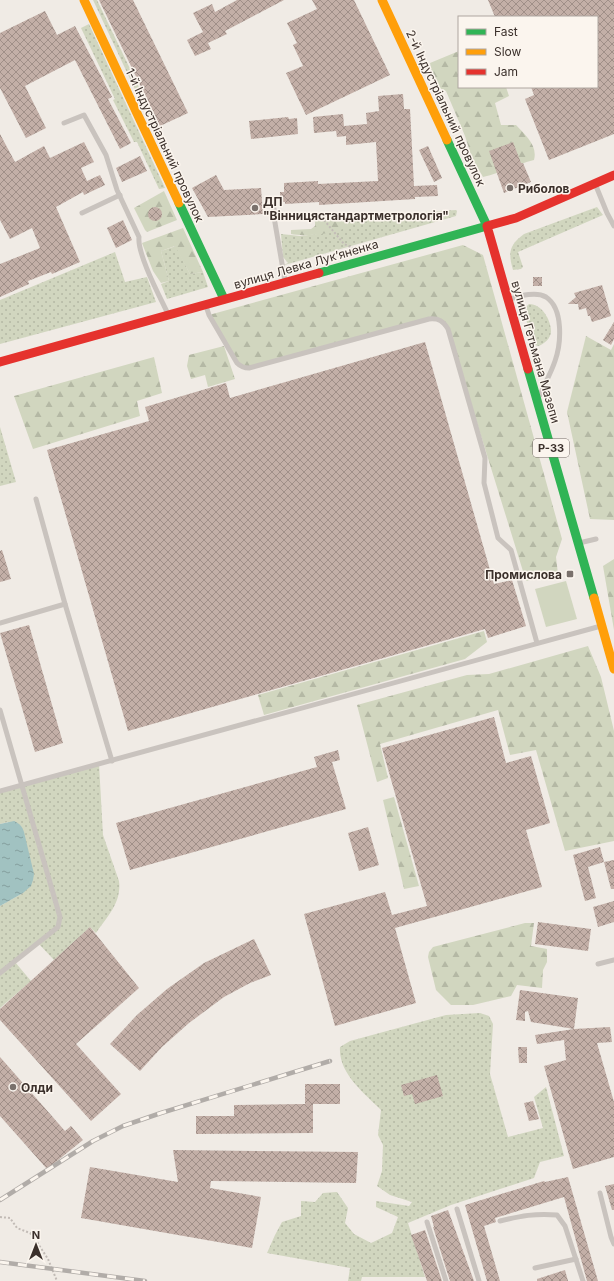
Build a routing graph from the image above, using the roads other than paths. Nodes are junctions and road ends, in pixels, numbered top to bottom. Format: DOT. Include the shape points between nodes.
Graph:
graph roads {
  1 [pos="84,0"];
  2 [pos="382,0"];
  3 [pos="64,123"];
  4 [pos="614,175"];
  5 [pos="595,183"];
  6 [pos="120,195"];
  7 [pos="274,207"];
  8 [pos="82,213"];
  9 [pos="487,226"];
  10 [pos="614,226"];
  11 [pos="285,282"];
  12 [pos="224,299"];
  13 [pos="508,299"];
  14 [pos="206,304"];
  15 [pos="168,315"];
  16 [pos="0,362"];
  17 [pos="538,401"];
  18 [pos="36,499"];
  19 [pos="596,539"];
  20 [pos="578,544"];
  21 [pos="65,604"];
  22 [pos="0,623"];
  23 [pos="602,626"];
  24 [pos="538,643"];
  25 [pos="614,670"];
  26 [pos="0,710"];
  27 [pos="112,761"];
  28 [pos="22,785"];
  29 [pos="0,791"];
  30 [pos="614,960"];
  31 [pos="598,964"];
  32 [pos="0,973"];
  33 [pos="600,1193"];
  34 [pos="457,1210"];
  35 [pos="427,1222"];
  36 [pos="500,1222"];
  37 [pos="614,1244"];
  38 [pos="576,1259"];
  39 [pos="535,1268"];
  40 [pos="446,1281"];
  41 [pos="479,1281"];
  42 [pos="583,1281"];
  1 -- 12 [label="main road, 1-й Індустріальний провулок"];
  2 -- 9 [label="main road, 2-й Індустріальний провулок"];
  3 -- 6 [label="lane" via="84,114 106,155"];
  4 -- 5 [label="main road, вулиця Левка Лукʼяненка"];
  5 -- 9 [label="main road, вулиця Левка Лукʼяненка" via="516,218"];
  5 -- 10 [label="lane"];
  6 -- 8 [label="lane"];
  6 -- 15 [label="lane" via="139,238 138,243 149,273"];
  7 -- 11 [label="lane"];
  9 -- 11 [label="main road, вулиця Левка Лукʼяненка"];
  9 -- 13 [label="main road, вулиця Гетьмана Мазепи / Р-33"];
  11 -- 12 [label="main road, вулиця Левка Лукʼяненка"];
  12 -- 14 [label="main road, вулиця Левка Лукʼяненка"];
  13 -- 17 [label="main road, вулиця Гетьмана Мазепи / Р-33"];
  13 -- 17 [label="lane" via="538,295 546,297 557,313 560,324 558,350"];
  14 -- 15 [label="main road, вулиця Левка Лукʼяненка"];
  14 -- 24 [label="lane" via="209,315 242,368 429,319 435,318 445,324 485,458 484,483 498,538 511,550"];
  15 -- 16 [label="main road, вулиця Левка Лукʼяненка"];
  17 -- 20 [label="main road, вулиця Гетьмана Мазепи / Р-33"];
  18 -- 21 [label="lane"];
  19 -- 20 [label="lane"];
  20 -- 23 [label="main road, вулиця Гетьмана Мазепи / Р-33"];
  21 -- 22 [label="lane"];
  21 -- 27 [label="lane"];
  23 -- 24 [label="lane"];
  23 -- 25 [label="main road, вулиця Гетьмана Мазепи / Р-33"];
  24 -- 27 [label="lane"];
  26 -- 28 [label="lane"];
  27 -- 28 [label="lane"];
  28 -- 29 [label="lane"];
  28 -- 32 [label="lane" via="60,923"];
  30 -- 31 [label="lane"];
  33 -- 37 [label="lane"];
  34 -- 41 [label="lane"];
  35 -- 40 [label="lane"];
  36 -- 38 [label="lane" via="521,1216 557,1215 565,1226"];
  38 -- 39 [label="lane"];
  38 -- 42 [label="lane"];
}
